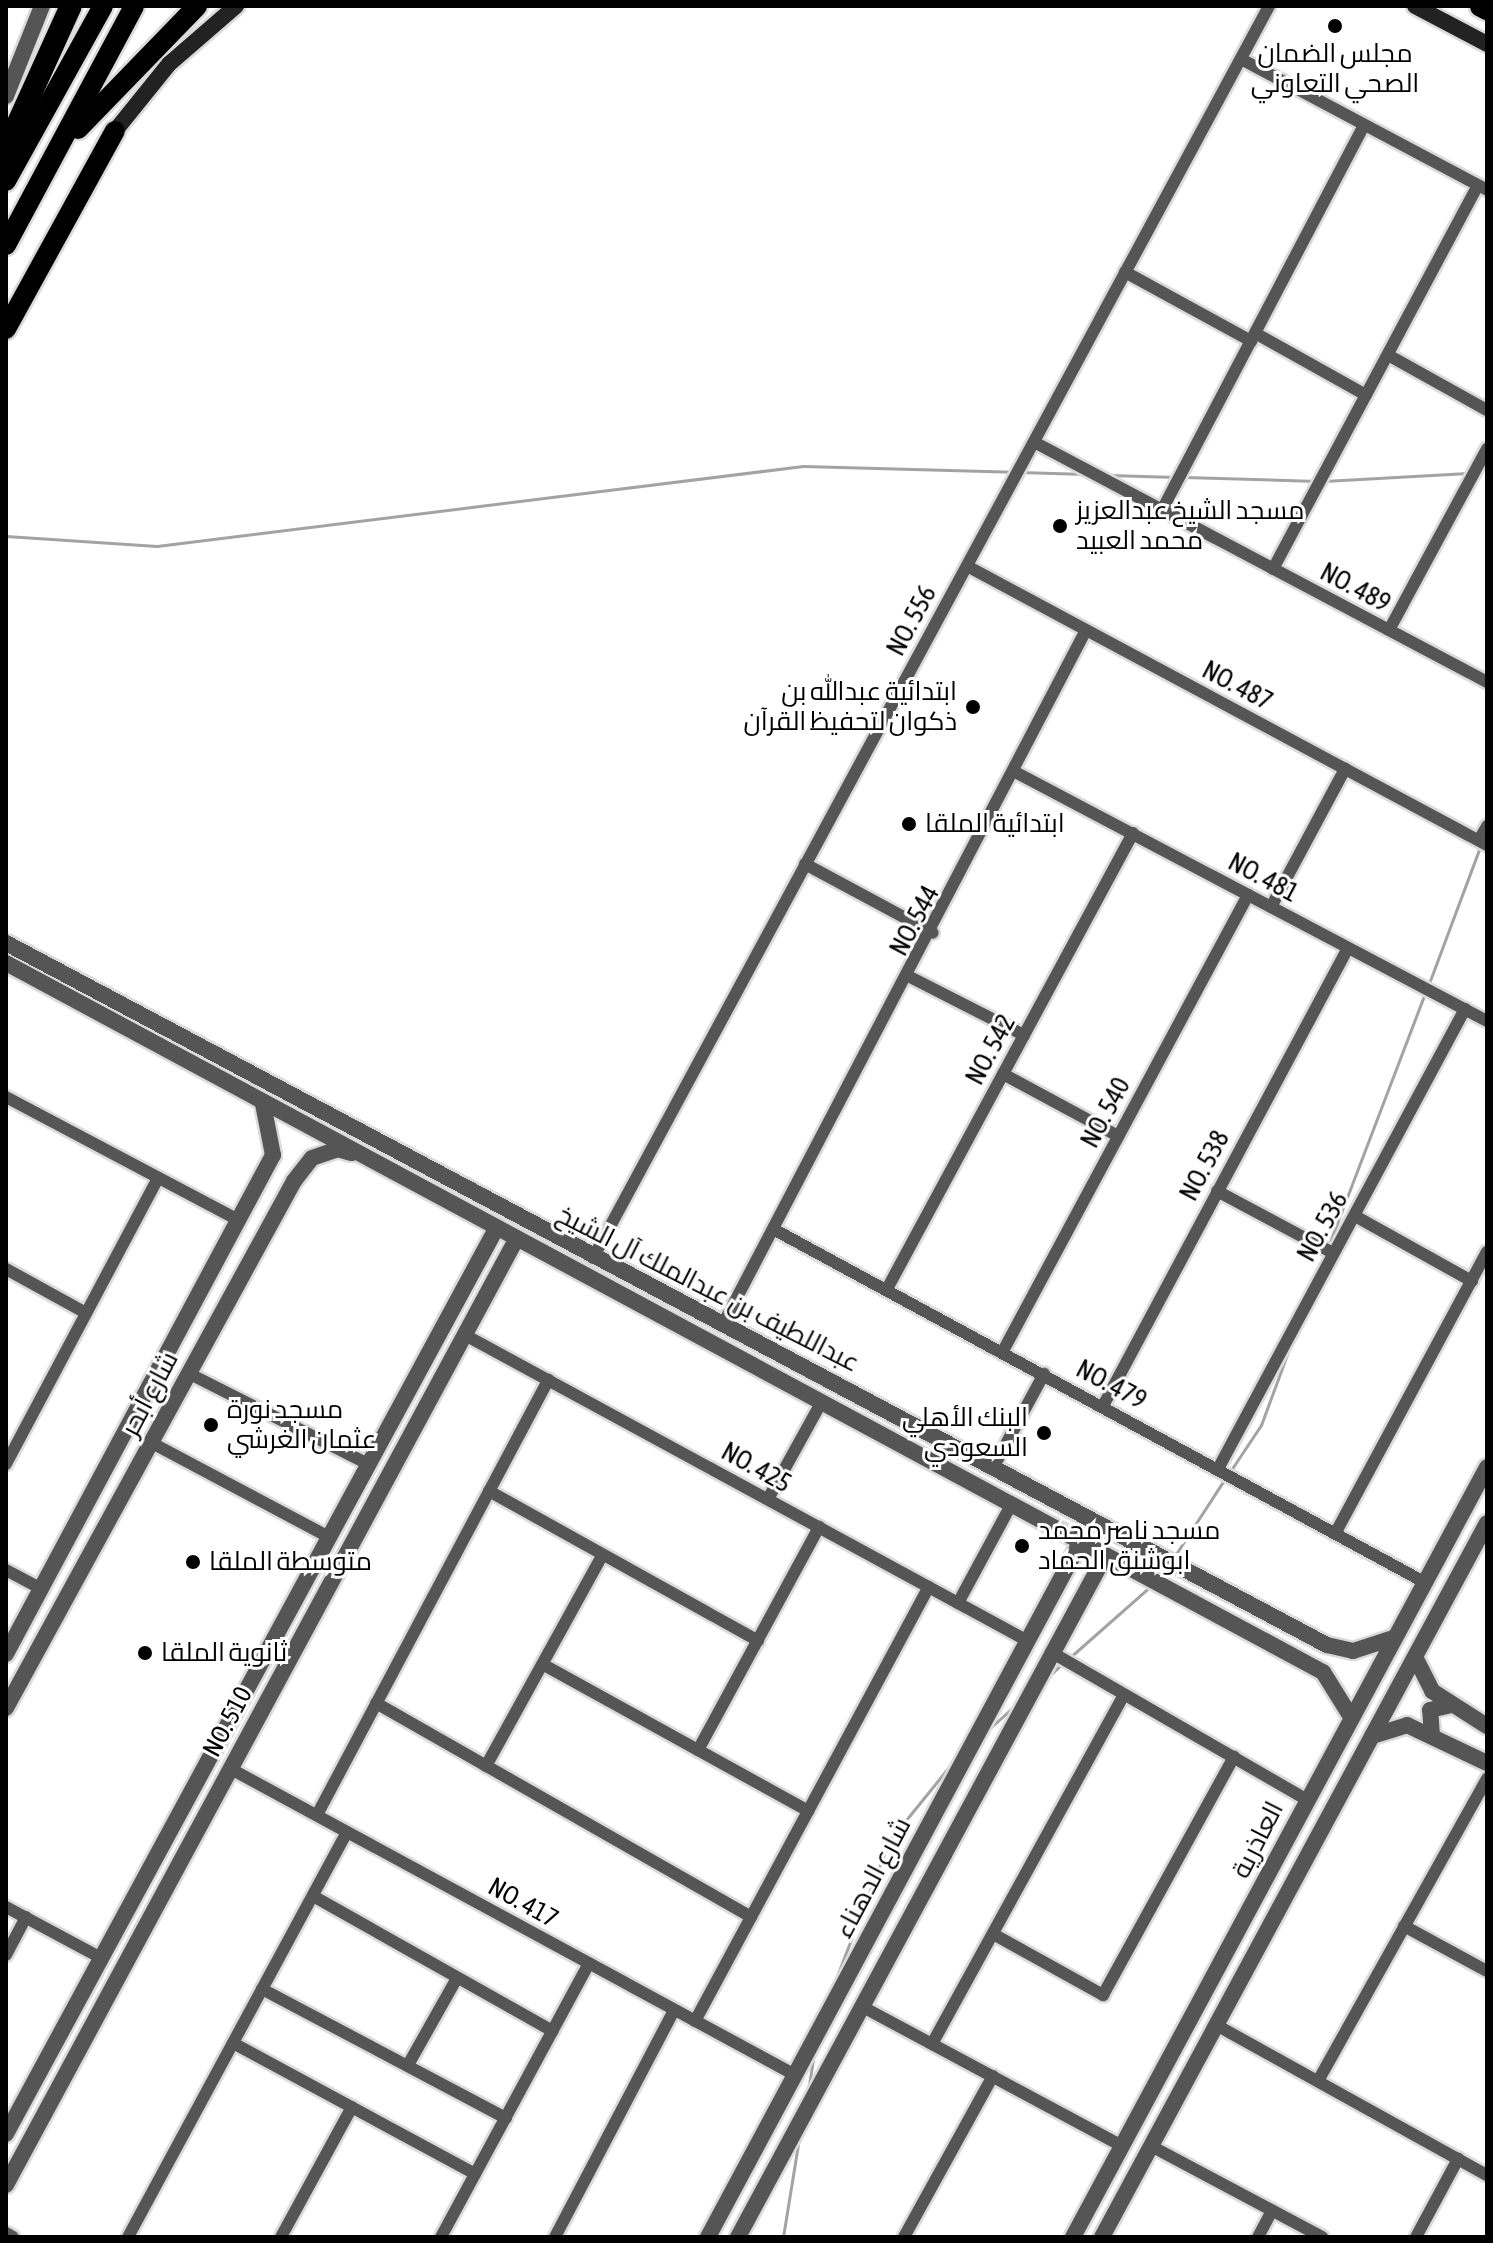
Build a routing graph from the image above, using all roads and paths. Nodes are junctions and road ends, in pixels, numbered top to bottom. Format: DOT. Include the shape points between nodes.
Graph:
graph roads {
  1 [pos="42,6"];
  2 [pos="71,6"];
  3 [pos="103,6"];
  4 [pos="134,6"];
  5 [pos="197,6"];
  6 [pos="236,6"];
  7 [pos="1269,6"];
  8 [pos="1415,6"];
  9 [pos="1481,6"];
  10 [pos="1487,9"];
  11 [pos="1487,44"];
  12 [pos="1241,59"];
  13 [pos="7,94"];
  14 [pos="1363,127"];
  15 [pos="115,131"];
  16 [pos="6,149"];
  17 [pos="48,166"];
  18 [pos="6,181"];
  19 [pos="1483,188"];
  20 [pos="6,245"];
  21 [pos="1125,272"];
  22 [pos="6,329"];
  23 [pos="1253,337"];
  24 [pos="1388,355"];
  25 [pos="1366,395"];
  26 [pos="1487,410"];
  27 [pos="1034,442"];
  28 [pos="1487,449"];
  29 [pos="1162,510"];
  30 [pos="967,566"];
  31 [pos="1273,569"];
  32 [pos="1086,630"];
  33 [pos="1389,630"];
  34 [pos="1487,682"];
  35 [pos="1345,769"];
  36 [pos="1017,773"];
  37 [pos="1487,826"];
  38 [pos="1133,833"];
  39 [pos="1483,842"];
  40 [pos="805,864"];
  41 [pos="1248,895"];
  42 [pos="1271,907"];
  43 [pos="933,933"];
  44 [pos="6,943"];
  45 [pos="1348,948"];
  46 [pos="6,963"];
  47 [pos="910,977"];
  48 [pos="1465,1009"];
  49 [pos="1487,1021"];
  50 [pos="1024,1035"];
  51 [pos="1003,1074"];
  52 [pos="6,1097"];
  53 [pos="263,1104"];
  54 [pos="1118,1136"];
  55 [pos="368,1158"];
  56 [pos="264,1172"];
  57 [pos="158,1178"];
  58 [pos="294,1181"];
  59 [pos="1217,1191"];
  60 [pos="1355,1216"];
  61 [pos="238,1220"];
  62 [pos="496,1229"];
  63 [pos="775,1230"];
  64 [pos="516,1240"];
  65 [pos="485,1248"];
  66 [pos="1333,1253"];
  67 [pos="506,1258"];
  68 [pos="593,1258"];
  69 [pos="1485,1262"];
  70 [pos="6,1269"];
  71 [pos="1472,1281"];
  72 [pos="887,1289"];
  73 [pos="86,1313"];
  74 [pos="722,1326"];
  75 [pos="465,1335"];
  76 [pos="1003,1351"];
  77 [pos="188,1373"];
  78 [pos="1044,1374"];
  79 [pos="548,1380"];
  80 [pos="821,1403"];
  81 [pos="1103,1406"];
  82 [pos="918,1425"];
  83 [pos="12,1438"];
  84 [pos="152,1443"];
  85 [pos="906,1448"];
  86 [pos="6,1464"];
  87 [pos="368,1464"];
  88 [pos="994,1466"];
  89 [pos="1219,1467"];
  90 [pos="1487,1467"];
  91 [pos="489,1491"];
  92 [pos="768,1499"];
  93 [pos="1011,1505"];
  94 [pos="1487,1523"];
  95 [pos="819,1527"];
  96 [pos="1336,1532"];
  97 [pos="329,1537"];
  98 [pos="1080,1543"];
  99 [pos="602,1556"];
  100 [pos="1105,1556"];
  101 [pos="1069,1563"];
  102 [pos="1176,1565"];
  103 [pos="6,1570"];
  104 [pos="1095,1574"];
  105 [pos="1424,1582"];
  106 [pos="929,1587"];
  107 [pos="1165,1587"];
  108 [pos="41,1589"];
  109 [pos="958,1603"];
  110 [pos="1393,1638"];
  111 [pos="1026,1640"];
  112 [pos="758,1641"];
  113 [pos="1340,1649"];
  114 [pos="1051,1652"];
  115 [pos="6,1654"];
  116 [pos="1415,1657"];
  117 [pos="544,1665"];
  118 [pos="1323,1672"];
  119 [pos="1124,1695"];
  120 [pos="376,1703"];
  121 [pos="1451,1705"];
  122 [pos="6,1708"];
  123 [pos="1351,1717"];
  124 [pos="1487,1726"];
  125 [pos="1432,1736"];
  126 [pos="1371,1737"];
  127 [pos="698,1750"];
  128 [pos="1234,1757"];
  129 [pos="209,1759"];
  130 [pos="1487,1763"];
  131 [pos="486,1766"];
  132 [pos="230,1769"];
  133 [pos="1487,1778"];
  134 [pos="1306,1799"];
  135 [pos="808,1811"];
  136 [pos="317,1815"];
  137 [pos="347,1832"];
  138 [pos="1258,1892"];
  139 [pos="313,1896"];
  140 [pos="1281,1905"];
  141 [pos="6,1907"];
  142 [pos="26,1917"];
  143 [pos="751,1917"];
  144 [pos="1404,1926"];
  145 [pos="993,1934"];
  146 [pos="6,1955"];
  147 [pos="101,1958"];
  148 [pos="589,1963"];
  149 [pos="1487,1971"];
  150 [pos="457,1978"];
  151 [pos="262,1989"];
  152 [pos="861,2006"];
  153 [pos="674,2010"];
  154 [pos="695,2021"];
  155 [pos="1216,2025"];
  156 [pos="553,2031"];
  157 [pos="233,2043"];
  158 [pos="932,2044"];
  159 [pos="408,2065"];
  160 [pos="993,2076"];
  161 [pos="793,2080"];
  162 [pos="1318,2081"];
  163 [pos="813,2097"];
  164 [pos="352,2107"];
  165 [pos="506,2118"];
  166 [pos="6,2134"];
  167 [pos="1122,2146"];
  168 [pos="1151,2146"];
  169 [pos="1458,2159"];
  170 [pos="475,2174"];
  171 [pos="1487,2175"];
  172 [pos="6,2185"];
  173 [pos="1272,2211"];
  174 [pos="6,2233"];
  175 [pos="13,2237"];
  176 [pos="128,2237"];
  177 [pos="281,2237"];
  178 [pos="441,2237"];
  179 [pos="555,2237"];
  180 [pos="708,2237"];
  181 [pos="738,2237"];
  182 [pos="904,2237"];
  183 [pos="1073,2237"];
  184 [pos="1102,2237"];
  185 [pos="1258,2237"];
  186 [pos="1322,2237"];
  187 [pos="1416,2237"];
  1 -- 13 [label="street"];
  2 -- 16 [label="highway"];
  3 -- 18 [label="main road"];
  4 -- 17 [label="main road"];
  5 -- 17 [label="main road" via="120,80"];
  6 -- 15 [label="main road" via="169,64"];
  7 -- 12 [label="street, NO. 556"];
  8 -- 11 [label="main road"];
  9 -- 10 [label="highway"];
  12 -- 14 [label="street"];
  12 -- 21 [label="street, NO. 556"];
  14 -- 19 [label="street"];
  14 -- 23 [label="street"];
  15 -- 22 [label="main road"];
  17 -- 20 [label="main road"];
  19 -- 24 [label="street"];
  21 -- 23 [label="street"];
  21 -- 27 [label="street, NO. 556"];
  23 -- 25 [label="street"];
  23 -- 29 [label="street"];
  24 -- 25 [label="street"];
  24 -- 26 [label="street"];
  25 -- 31 [label="street"];
  27 -- 29 [label="street, NO. 489"];
  27 -- 30 [label="street, NO. 556"];
  28 -- 33 [label="street"];
  29 -- 31 [label="street, NO. 489"];
  30 -- 32 [label="street, NO. 487"];
  30 -- 40 [label="street, NO. 556"];
  31 -- 33 [label="street, NO. 489"];
  32 -- 35 [label="street, NO. 487"];
  32 -- 36 [label="street, NO. 544" via="1018,758"];
  33 -- 34 [label="street, NO. 489"];
  35 -- 39 [label="street, NO. 487"];
  35 -- 42 [label="street"];
  36 -- 38 [label="street, NO. 481"];
  36 -- 43 [label="street, NO. 544"];
  37 -- 39 [label="street"];
  38 -- 41 [label="street, NO. 481"];
  38 -- 50 [label="street, NO. 542"];
  40 -- 43 [label="street"];
  40 -- 68 [label="street, NO. 556"];
  41 -- 42 [label="street, NO. 481"];
  41 -- 54 [label="street, NO. 540"];
  42 -- 45 [label="street, NO. 481"];
  43 -- 47 [label="street, NO. 544"];
  44 -- 68 [label="street, عبداللطيف بن عبدالملك آل الشيخ"];
  45 -- 48 [label="street, NO. 481"];
  45 -- 59 [label="street, NO. 538"];
  46 -- 53 [label="street, عبداللطيف بن عبدالملك آل الشيخ"];
  47 -- 50 [label="street"];
  47 -- 63 [label="street, NO. 544"];
  48 -- 49 [label="street, NO. 481"];
  48 -- 60 [label="street, NO. 536"];
  50 -- 51 [label="street, NO. 542"];
  51 -- 54 [label="street"];
  51 -- 72 [label="street, NO. 542"];
  52 -- 57 [label="street"];
  53 -- 55 [label="street, عبداللطيف بن عبدالملك آل الشيخ"];
  53 -- 56 [label="street, شارع أبحر" via="273,1138"];
  54 -- 76 [label="street, NO. 540"];
  55 -- 58 [label="street, شارع أبحر" via="338,1149 312,1158"];
  55 -- 62 [label="street, عبداللطيف بن عبدالملك آل الشيخ"];
  56 -- 58 [label="street" via="282,1161 295,1171"];
  56 -- 61 [label="street, شارع أبحر"];
  57 -- 61 [label="street"];
  57 -- 73 [label="street"];
  58 -- 77 [label="street, شارع أبحر"];
  59 -- 66 [label="street"];
  59 -- 81 [label="street, NO. 538"];
  60 -- 66 [label="street, NO. 536"];
  60 -- 71 [label="street"];
  61 -- 108 [label="street, شارع أبحر"];
  62 -- 64 [label="street, عبداللطيف بن عبدالملك آل الشيخ"];
  62 -- 65 [label="street, NO. 510"];
  63 -- 72 [label="street, NO. 479"];
  63 -- 74 [label="street, NO. 544"];
  64 -- 67 [label="street, NO. 510"];
  64 -- 80 [label="street, عبداللطيف بن عبدالملك آل الشيخ"];
  65 -- 67 [label="street" via="500,1240"];
  65 -- 87 [label="street, NO. 510"];
  66 -- 89 [label="street, NO. 536"];
  67 -- 75 [label="street, NO. 510"];
  68 -- 74 [label="street, عبداللطيف بن عبدالملك آل الشيخ"];
  69 -- 71 [label="street"];
  70 -- 73 [label="street"];
  71 -- 96 [label="street"];
  72 -- 76 [label="street, NO. 479"];
  73 -- 83 [label="street"];
  74 -- 82 [label="street, عبداللطيف بن عبدالملك آل الشيخ"];
  75 -- 79 [label="street, NO. 425"];
  75 -- 132 [label="street, NO. 510"];
  76 -- 78 [label="street, NO. 479"];
  77 -- 84 [label="street, شارع أبحر"];
  77 -- 87 [label="street"];
  78 -- 81 [label="street, NO. 479"];
  78 -- 88 [label="street"];
  79 -- 91 [label="street"];
  79 -- 92 [label="street, NO. 425"];
  80 -- 85 [label="street, عبداللطيف بن عبدالملك آل الشيخ"];
  80 -- 92 [label="street"];
  81 -- 89 [label="street, NO. 479"];
  82 -- 85 [label="street"];
  82 -- 88 [label="street, عبداللطيف بن عبدالملك آل الشيخ"];
  83 -- 86 [label="street"];
  84 -- 97 [label="street"];
  84 -- 122 [label="street, شارع أبحر"];
  85 -- 93 [label="street, عبداللطيف بن عبدالملك آل الشيخ"];
  87 -- 97 [label="street, NO. 510"];
  88 -- 102 [label="street, عبداللطيف بن عبدالملك آل الشيخ"];
  89 -- 96 [label="street, NO. 479"];
  90 -- 105 [label="street, العاذرية"];
  91 -- 99 [label="street"];
  91 -- 120 [label="street"];
  92 -- 95 [label="street, NO. 425"];
  93 -- 98 [label="street, عبداللطيف بن عبدالملك آل الشيخ"];
  93 -- 109 [label="street"];
  94 -- 116 [label="street, العاذرية"];
  95 -- 106 [label="street, NO. 425"];
  95 -- 112 [label="street"];
  96 -- 105 [label="street, NO. 479"];
  97 -- 129 [label="street, NO. 510"];
  98 -- 100 [label="street, عبداللطيف بن عبدالملك آل الشيخ"];
  98 -- 101 [label="street, شارع الدهناء"];
  99 -- 112 [label="street"];
  99 -- 117 [label="street"];
  100 -- 104 [label="street, شارع الدهناء"];
  100 -- 107 [label="street, عبداللطيف بن عبدالملك آل الشيخ"];
  101 -- 104 [label="street" via="1087,1556"];
  101 -- 111 [label="street, شارع الدهناء"];
  102 -- 107 [label="street"];
  102 -- 113 [label="street, عبداللطيف بن عبدالملك آل الشيخ"];
  103 -- 108 [label="street"];
  104 -- 114 [label="street, شارع الدهناء"];
  105 -- 110 [label="street, العاذرية"];
  106 -- 109 [label="street, NO. 425"];
  106 -- 135 [label="street"];
  107 -- 118 [label="street, عبداللطيف بن عبدالملك آل الشيخ"];
  108 -- 115 [label="street, شارع أبحر"];
  109 -- 111 [label="street, NO. 425"];
  110 -- 113 [label="street"];
  110 -- 123 [label="street, العاذرية"];
  111 -- 161 [label="street, شارع الدهناء"];
  112 -- 127 [label="street"];
  113 -- 118 [label="street" via="1338,1666"];
  114 -- 119 [label="street"];
  114 -- 152 [label="street, شارع الدهناء"];
  116 -- 121 [label="street" via="1418,1674"];
  116 -- 126 [label="street, العاذرية"];
  117 -- 127 [label="street"];
  117 -- 131 [label="street"];
  118 -- 123 [label="street, عبداللطيف بن عبدالملك آل الشيخ"];
  119 -- 128 [label="street"];
  119 -- 145 [label="street"];
  120 -- 131 [label="street"];
  120 -- 136 [label="street"];
  121 -- 124 [label="street"];
  121 -- 125 [label="street" via="1430,1710"];
  123 -- 134 [label="street, العاذرية"];
  125 -- 126 [label="street" via="1407,1725"];
  125 -- 130 [label="street"];
  126 -- 140 [label="street, العاذرية"];
  127 -- 135 [label="street"];
  128 -- 134 [label="street"];
  128 -- 145 [label="street" via="1103,1995"];
  129 -- 132 [label="street"];
  129 -- 147 [label="street, NO. 510"];
  131 -- 143 [label="street"];
  132 -- 136 [label="street, NO. 417"];
  132 -- 172 [label="street, NO. 510"];
  133 -- 144 [label="street"];
  134 -- 138 [label="street, العاذرية"];
  135 -- 143 [label="street"];
  136 -- 137 [label="street, NO. 417"];
  137 -- 139 [label="street"];
  137 -- 148 [label="street, NO. 417"];
  138 -- 140 [label="street"];
  138 -- 167 [label="street, العاذرية"];
  139 -- 150 [label="street"];
  139 -- 151 [label="street"];
  140 -- 155 [label="street, العاذرية"];
  141 -- 142 [label="street"];
  142 -- 146 [label="street"];
  142 -- 147 [label="street"];
  143 -- 154 [label="street"];
  144 -- 149 [label="street"];
  144 -- 162 [label="street"];
  145 -- 158 [label="street"];
  147 -- 166 [label="street, NO. 510"];
  148 -- 153 [label="street, NO. 417"];
  148 -- 156 [label="street"];
  150 -- 156 [label="street"];
  150 -- 159 [label="street"];
  151 -- 157 [label="street"];
  151 -- 159 [label="street"];
  152 -- 158 [label="street"];
  152 -- 163 [label="street, شارع الدهناء"];
  153 -- 154 [label="street, NO. 417"];
  153 -- 179 [label="street"];
  154 -- 161 [label="street, NO. 417"];
  155 -- 162 [label="street"];
  155 -- 168 [label="street, العاذرية"];
  156 -- 165 [label="street"];
  157 -- 164 [label="street"];
  157 -- 176 [label="street"];
  158 -- 160 [label="street"];
  159 -- 165 [label="street"];
  160 -- 167 [label="street"];
  160 -- 182 [label="street"];
  161 -- 163 [label="street"];
  161 -- 180 [label="street, شارع الدهناء"];
  162 -- 169 [label="street"];
  163 -- 181 [label="street, شارع الدهناء"];
  164 -- 170 [label="street"];
  164 -- 177 [label="street"];
  165 -- 170 [label="street"];
  167 -- 183 [label="street, العاذرية"];
  168 -- 173 [label="street"];
  168 -- 184 [label="street, العاذرية"];
  169 -- 171 [label="street"];
  169 -- 187 [label="street"];
  170 -- 178 [label="street"];
  173 -- 185 [label="street"];
  173 -- 186 [label="street"];
  174 -- 175 [label="street"];
}
